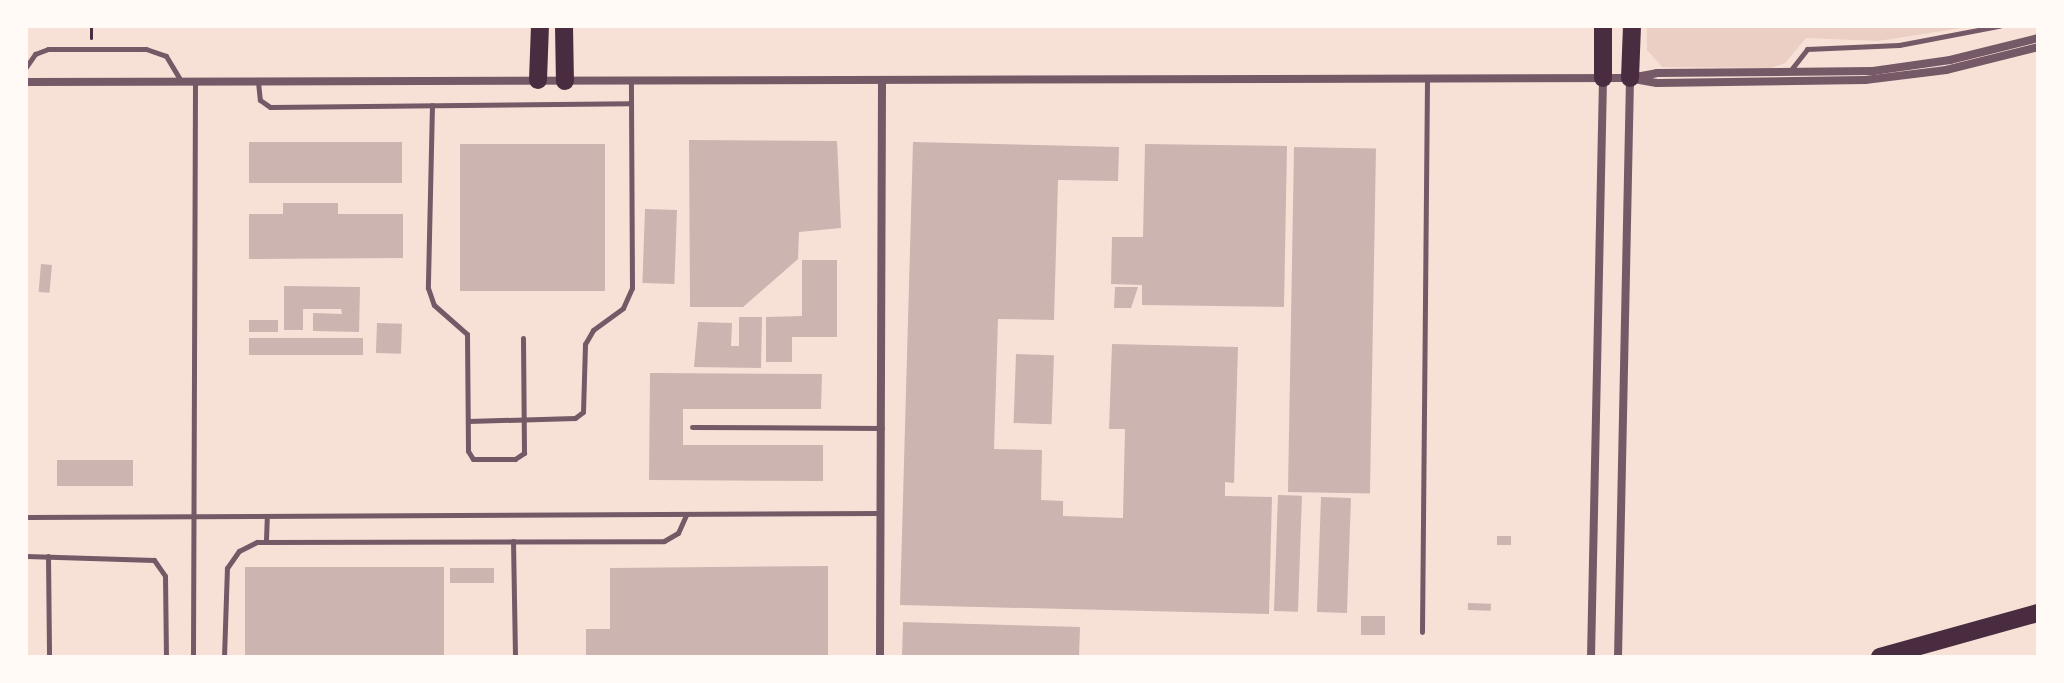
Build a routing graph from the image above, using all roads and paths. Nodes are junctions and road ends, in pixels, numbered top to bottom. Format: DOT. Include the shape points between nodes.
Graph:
graph roads {
  1 [pos="540,26"];
  2 [pos="564,26"];
  3 [pos="1603,26"];
  4 [pos="1632,26"];
  5 [pos="1999,26"];
  6 [pos="2038,38"];
  7 [pos="2038,47"];
  8 [pos="26,67"];
  9 [pos="1789,74"];
  10 [pos="1603,78"];
  11 [pos="1630,78"];
  12 [pos="1427,79"];
  13 [pos="538,80"];
  14 [pos="631,80"];
  15 [pos="882,80"];
  16 [pos="258,81"];
  17 [pos="565,81"];
  18 [pos="26,82"];
  19 [pos="182,82"];
  20 [pos="195,82"];
  21 [pos="631,103"];
  22 [pos="432,105"];
  23 [pos="523,338"];
  24 [pos="525,419"];
  25 [pos="468,421"];
  26 [pos="692,427"];
  27 [pos="882,428"];
  28 [pos="882,513"];
  29 [pos="686,515"];
  30 [pos="267,516"];
  31 [pos="26,517"];
  32 [pos="195,517"];
  33 [pos="266,540"];
  34 [pos="513,541"];
  35 [pos="26,556"];
  36 [pos="48,556"];
  37 [pos="2038,613"];
  38 [pos="1422,632"];
  39 [pos="49,657"];
  40 [pos="166,657"];
  41 [pos="193,657"];
  42 [pos="224,657"];
  43 [pos="515,657"];
  44 [pos="880,657"];
  45 [pos="1591,657"];
  46 [pos="1618,657"];
  47 [pos="1880,657"];
  1 -- 13 [label="highway"];
  2 -- 17 [label="highway"];
  3 -- 10 [label="highway"];
  4 -- 11 [label="highway"];
  5 -- 9 [label="lane" via="1899,45 1807,49"];
  6 -- 9 [label="street" via="1912,66"];
  7 -- 11 [label="street" via="1946,70 1865,80 1657,83"];
  8 -- 19 [label="lane" via="35,54 48,49 146,49 166,56"];
  9 -- 11 [label="street" via="1657,73"];
  10 -- 11 [label="street"];
  10 -- 12 [label="street"];
  10 -- 45 [label="street"];
  11 -- 46 [label="street"];
  12 -- 15 [label="street"];
  12 -- 38 [label="lane"];
  13 -- 16 [label="street"];
  13 -- 17 [label="street"];
  14 -- 15 [label="street"];
  14 -- 17 [label="street"];
  14 -- 21 [label="lane"];
  15 -- 27 [label="street"];
  16 -- 20 [label="street"];
  16 -- 22 [label="lane" via="260,100 270,107"];
  18 -- 19 [label="street"];
  19 -- 20 [label="street"];
  20 -- 32 [label="lane"];
  21 -- 22 [label="lane"];
  21 -- 24 [label="lane" via="629,299 593,330 585,344 580,415"];
  22 -- 25 [label="lane" via="428,288 434,305 467,334"];
  23 -- 24 [label="lane"];
  24 -- 25 [label="lane"];
  24 -- 25 [label="lane" via="522,456 476,460 468,451"];
  26 -- 27 [label="lane"];
  27 -- 28 [label="street"];
  28 -- 29 [label="lane"];
  28 -- 44 [label="street"];
  29 -- 30 [label="lane"];
  29 -- 34 [label="lane" via="678,533 664,541"];
  30 -- 32 [label="lane"];
  30 -- 33 [label="lane"];
  31 -- 32 [label="lane"];
  32 -- 41 [label="lane"];
  33 -- 34 [label="lane"];
  33 -- 42 [label="lane" via="239,551 227,568"];
  34 -- 43 [label="lane"];
  35 -- 36 [label="lane"];
  36 -- 39 [label="lane"];
  36 -- 40 [label="lane" via="142,557 160,564 165,576"];
  37 -- 47 [label="highway"];
}
